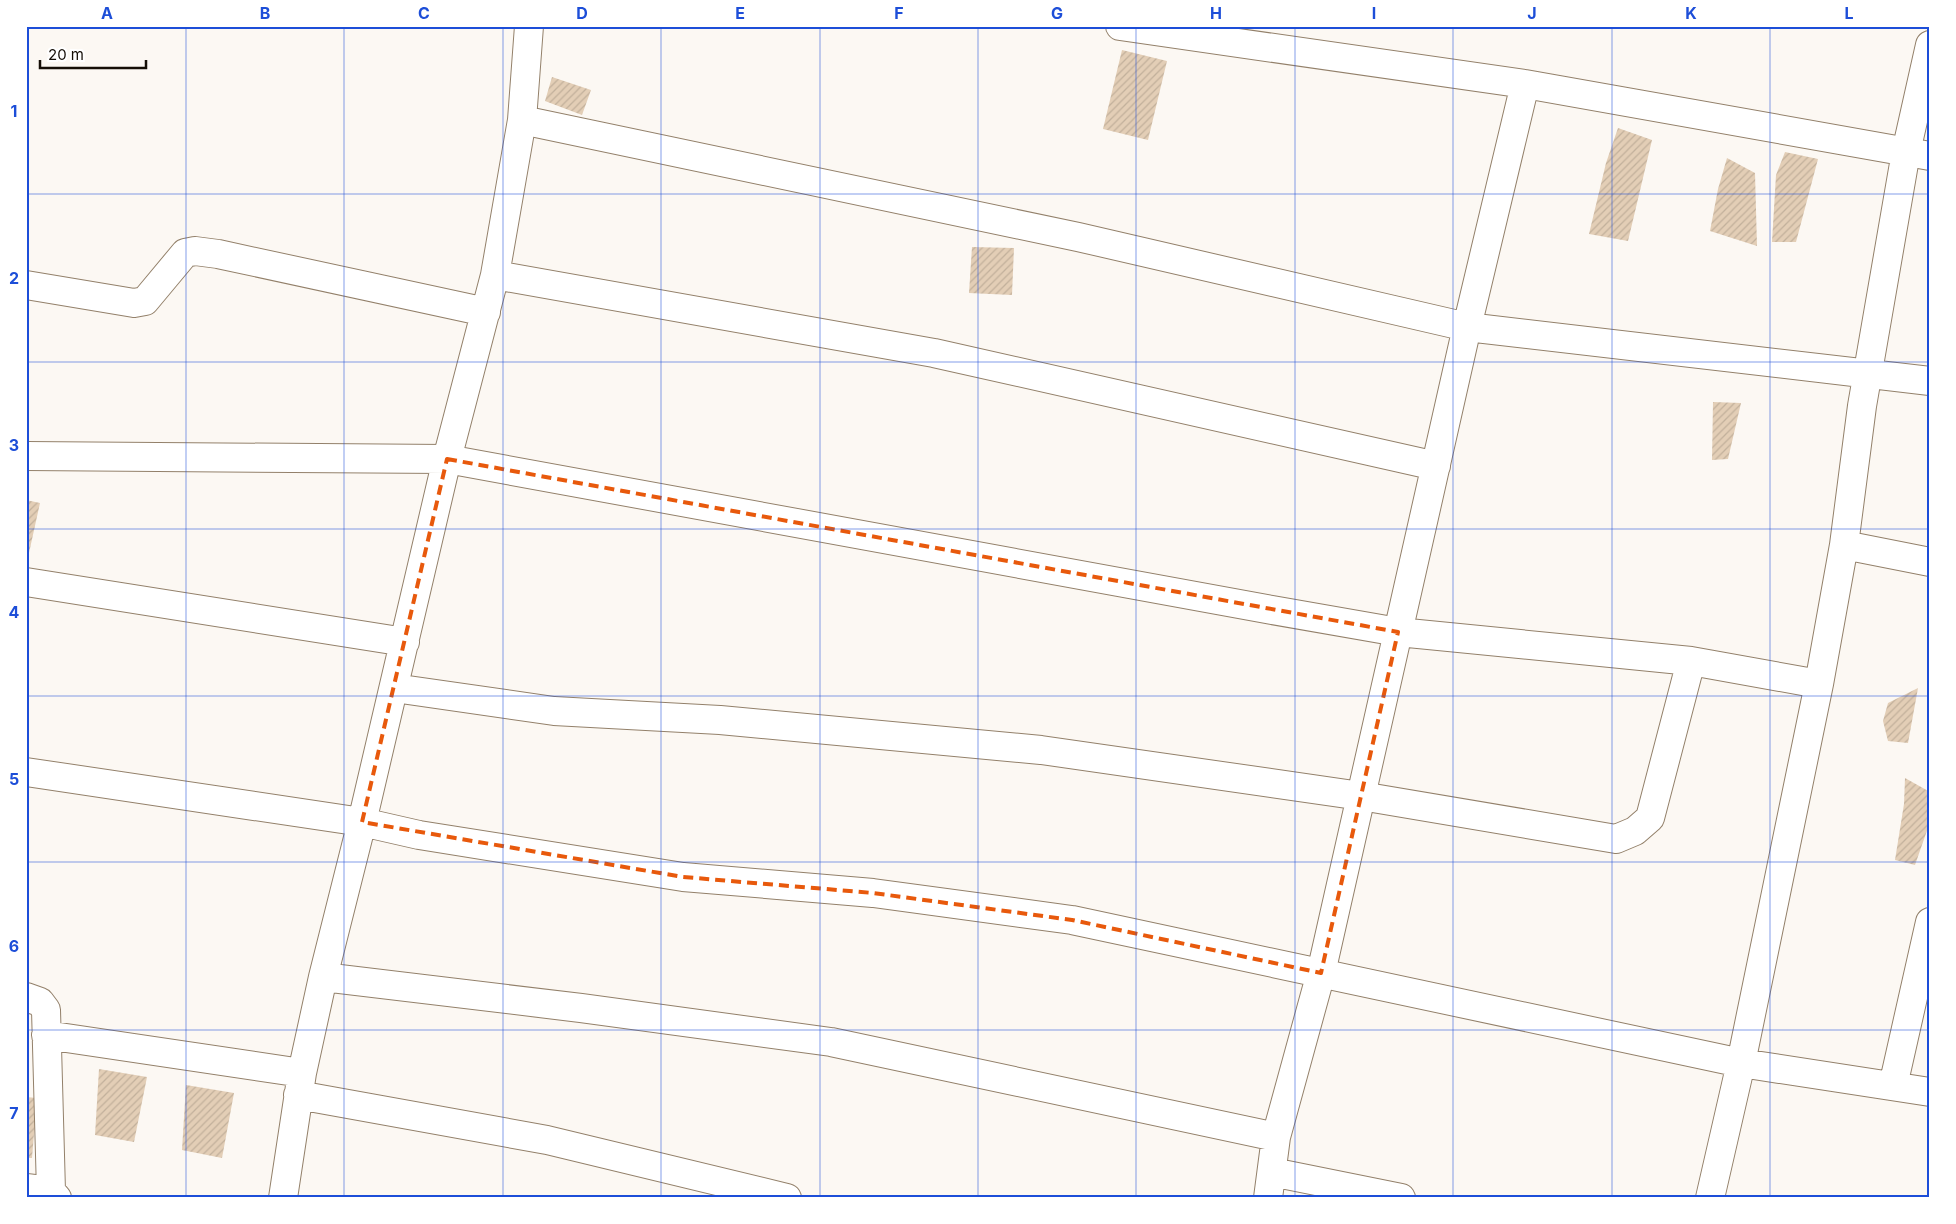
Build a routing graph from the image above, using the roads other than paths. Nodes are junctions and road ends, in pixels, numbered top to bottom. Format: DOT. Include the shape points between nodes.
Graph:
graph roads {
  1 [pos="529,26"];
  2 [pos="1120,26"];
  3 [pos="1930,45"];
  4 [pos="1525,84"];
  5 [pos="522,120"];
  6 [pos="1918,154"];
  7 [pos="496,275"];
  8 [pos="26,285"];
  9 [pos="486,312"];
  10 [pos="1467,327"];
  11 [pos="1867,374"];
  12 [pos="1930,381"];
  13 [pos="26,456"];
  14 [pos="447,459"];
  15 [pos="1436,466"];
  16 [pos="1844,545"];
  17 [pos="1930,562"];
  18 [pos="26,582"];
  19 [pos="1398,632"];
  20 [pos="405,642"];
  21 [pos="1691,661"];
  22 [pos="1819,684"];
  23 [pos="394,688"];
  24 [pos="26,772"];
  25 [pos="1361,796"];
  26 [pos="362,822"];
  27 [pos="1930,922"];
  28 [pos="1321,973"];
  29 [pos="323,977"];
  30 [pos="26,997"];
  31 [pos="46,1035"];
  32 [pos="1741,1063"];
  33 [pos="300,1084"];
  34 [pos="1893,1086"];
  35 [pos="1930,1092"];
  36 [pos="1276,1137"];
  37 [pos="1270,1185"];
  38 [pos="45,1192"];
  39 [pos="283,1198"];
  40 [pos="787,1198"];
  41 [pos="1401,1198"];
  42 [pos="1710,1198"];
  1 -- 5 [label="street"];
  2 -- 4 [label="street"];
  3 -- 6 [label="street"];
  4 -- 6 [label="street"];
  4 -- 10 [label="street"];
  5 -- 7 [label="street"];
  5 -- 10 [label="street" via="1078,236"];
  6 -- 11 [label="street"];
  7 -- 9 [label="street"];
  7 -- 15 [label="street" via="934,353"];
  8 -- 9 [label="street" via="134,304 145,301 185,253 195,250"];
  9 -- 14 [label="street"];
  10 -- 11 [label="street"];
  10 -- 15 [label="street"];
  11 -- 12 [label="street"];
  11 -- 16 [label="street"];
  13 -- 14 [label="street"];
  14 -- 19 [label="street"];
  14 -- 20 [label="street"];
  15 -- 19 [label="street"];
  16 -- 17 [label="street"];
  16 -- 22 [label="street"];
  18 -- 20 [label="street"];
  19 -- 21 [label="street"];
  19 -- 25 [label="street"];
  20 -- 23 [label="street"];
  21 -- 22 [label="street"];
  21 -- 25 [label="street" via="1650,818 1635,831 1616,839"];
  22 -- 32 [label="street"];
  23 -- 25 [label="street" via="554,711 720,720 1041,750"];
  23 -- 26 [label="street"];
  24 -- 26 [label="street"];
  25 -- 28 [label="street"];
  26 -- 28 [label="street" via="419,835 683,877 873,893 1072,920"];
  26 -- 29 [label="street"];
  27 -- 34 [label="street"];
  28 -- 32 [label="street"];
  28 -- 36 [label="street"];
  29 -- 33 [label="street"];
  29 -- 36 [label="street" via="830,1042"];
  30 -- 31 [label="street" via="40,1002 46,1010"];
  31 -- 33 [label="street"];
  31 -- 38 [label="street"];
  32 -- 34 [label="street"];
  32 -- 42 [label="street"];
  33 -- 39 [label="street"];
  33 -- 40 [label="street"];
  34 -- 35 [label="street"];
  36 -- 37 [label="street"];
  37 -- 41 [label="street"];
}
